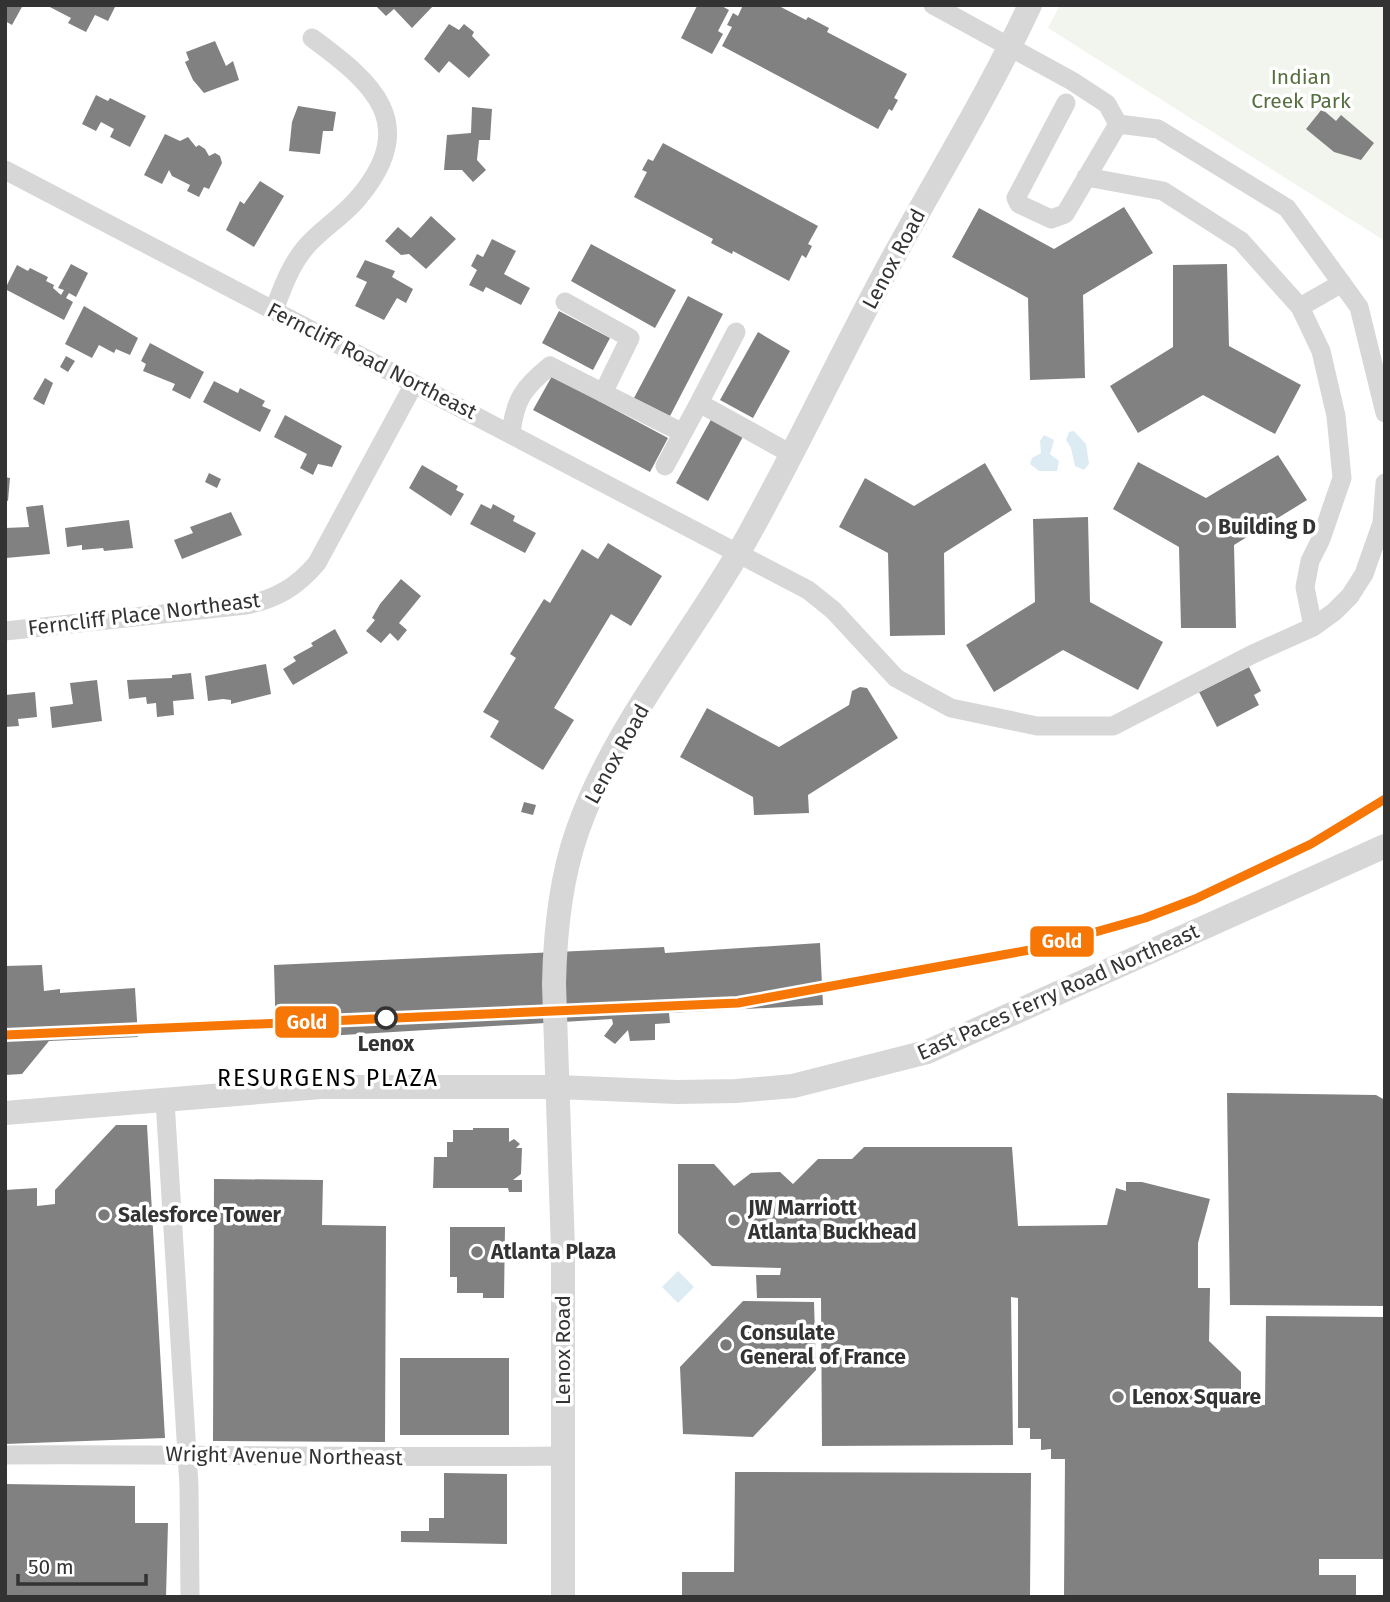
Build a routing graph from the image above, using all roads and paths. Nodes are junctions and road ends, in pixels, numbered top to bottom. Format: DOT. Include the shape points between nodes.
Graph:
graph roads {
  1 [pos="933,5"];
  2 [pos="1030,5"];
  3 [pos="312,38"];
  4 [pos="1011,46"];
  5 [pos="1066,103"];
  6 [pos="1118,124"];
  7 [pos="5,170"];
  8 [pos="1086,177"];
  9 [pos="1342,284"];
  10 [pos="565,302"];
  11 [pos="1300,307"];
  12 [pos="274,310"];
  13 [pos="736,332"];
  14 [pos="414,384"];
  15 [pos="603,393"];
  16 [pos="699,404"];
  17 [pos="1385,413"];
  18 [pos="683,433"];
  19 [pos="517,437"];
  20 [pos="793,455"];
  21 [pos="665,466"];
  22 [pos="1385,483"];
  23 [pos="738,553"];
  24 [pos="1313,627"];
  25 [pos="5,631"];
  26 [pos="1385,846"];
  27 [pos="558,1087"];
  28 [pos="165,1101"];
  29 [pos="5,1113"];
  30 [pos="5,1455"];
  31 [pos="187,1455"];
  32 [pos="564,1456"];
  33 [pos="190,1597"];
  34 [pos="563,1597"];
  1 -- 4 [label="street"];
  2 -- 4 [label="street, Lenox Road"];
  3 -- 12 [label="street" via="374,90 388,134 381,162 359,198 304,250"];
  4 -- 6 [label="street" via="1107,104"];
  4 -- 20 [label="street, Lenox Road" via="887,269"];
  5 -- 8 [label="street" via="1016,198 1019,204 1051,219 1059,218"];
  6 -- 8 [label="street"];
  6 -- 9 [label="street" via="1158,129 1287,208"];
  7 -- 12 [label="street, Ferncliff Road Northeast"];
  8 -- 11 [label="street" via="1163,191 1241,241"];
  9 -- 11 [label="street"];
  9 -- 17 [label="street" via="1359,307"];
  10 -- 15 [label="street" via="630,338"];
  11 -- 24 [label="street" via="1324,364 1336,416 1342,478 1310,561 1305,587"];
  12 -- 14 [label="street, Ferncliff Road Northeast"];
  13 -- 16 [label="street"];
  14 -- 19 [label="street, Ferncliff Road Northeast"];
  14 -- 25 [label="street, Ferncliff Place Northeast" via="317,563 294,587 246,605"];
  15 -- 18 [label="street"];
  15 -- 19 [label="street" via="550,366 531,384 533,391"];
  16 -- 18 [label="street"];
  16 -- 20 [label="street"];
  18 -- 21 [label="street"];
  19 -- 23 [label="street, Ferncliff Road Northeast"];
  20 -- 23 [label="street, Lenox Road"];
  22 -- 24 [label="street, Ferncliff Road Northeast" via="1382,523 1364,574 1350,596"];
  23 -- 24 [label="street, Ferncliff Road Northeast" via="808,590 833,610 896,678 951,708 1037,726 1113,726"];
  23 -- 27 [label="street, Lenox Road" via="613,754 577,833 562,886 555,942"];
  26 -- 27 [label="street, East Paces Ferry Road Northeast" via="927,1052 838,1076 747,1090"];
  27 -- 28 [label="street, East Paces Ferry Road Northeast" via="321,1087"];
  27 -- 32 [label="street, Lenox Road"];
  28 -- 29 [label="street, East Paces Ferry Road Northeast"];
  28 -- 31 [label="street"];
  30 -- 31 [label="street, Wright Avenue Northeast"];
  31 -- 32 [label="street, Wright Avenue Northeast"];
  31 -- 33 [label="street"];
  32 -- 34 [label="street, Lenox Road"];
}
